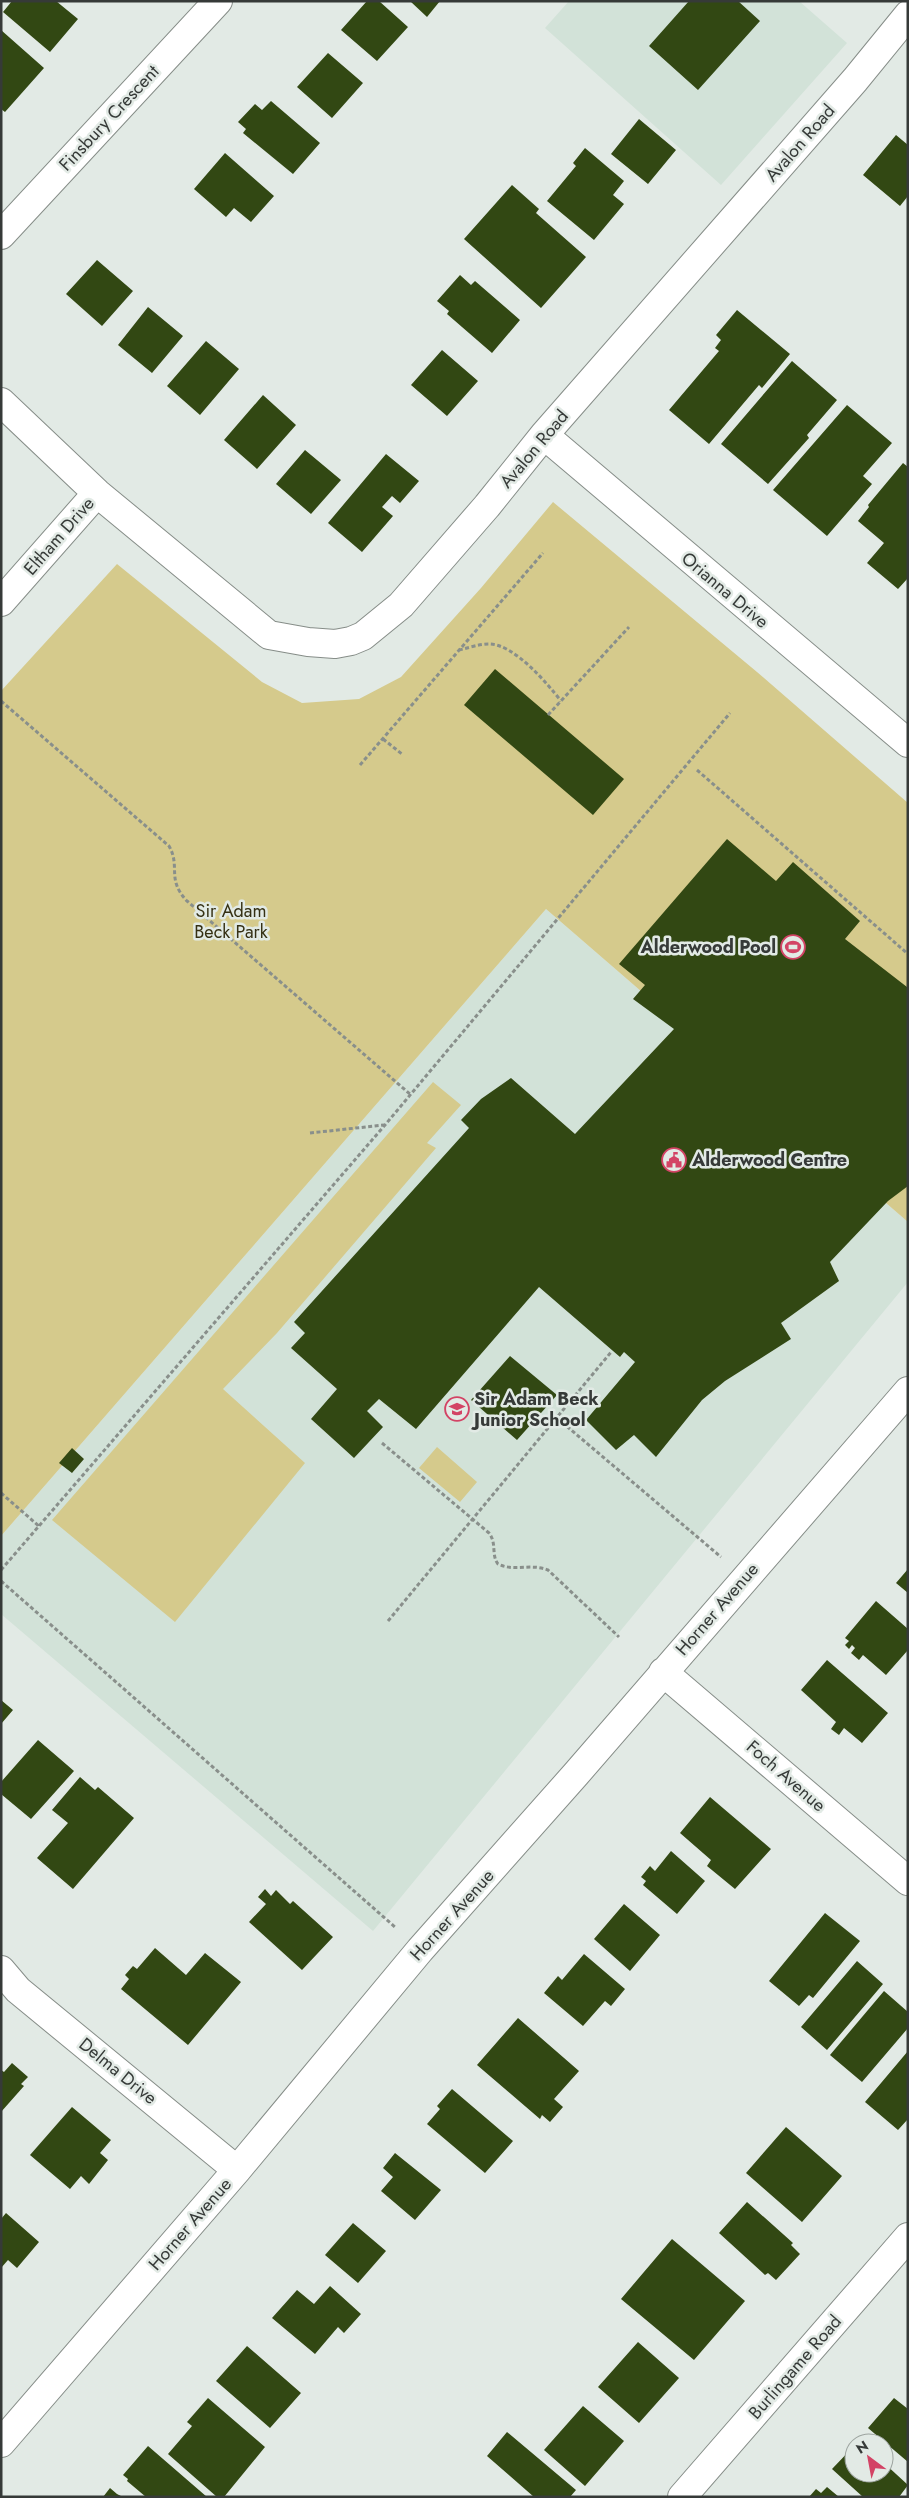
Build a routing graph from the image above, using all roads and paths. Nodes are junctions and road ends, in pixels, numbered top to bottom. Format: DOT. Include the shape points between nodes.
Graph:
graph roads {
  1 [pos="218,1"];
  2 [pos="908,15"];
  3 [pos="1,235"];
  4 [pos="1,402"];
  5 [pos="544,435"];
  6 [pos="97,493"];
  7 [pos="542,553"];
  8 [pos="1,602"];
  9 [pos="629,627"];
  10 [pos="458,650"];
  11 [pos="1,701"];
  12 [pos="561,701"];
  13 [pos="730,713"];
  14 [pos="548,715"];
  15 [pos="383,738"];
  16 [pos="908,743"];
  17 [pos="402,754"];
  18 [pos="360,765"];
  19 [pos="697,770"];
  20 [pos="908,954"];
  21 [pos="411,1095"];
  22 [pos="385,1125"];
  23 [pos="310,1133"];
  24 [pos="612,1351"];
  25 [pos="908,1391"];
  26 [pos="557,1418"];
  27 [pos="382,1443"];
  28 [pos="1,1493"];
  29 [pos="474,1520"];
  30 [pos="40,1527"];
  31 [pos="1,1570"];
  32 [pos="745,1577"];
  33 [pos="1,1581"];
  34 [pos="388,1621"];
  35 [pos="619,1637"];
  36 [pos="663,1672"];
  37 [pos="908,1881"];
  38 [pos="420,1950"];
  39 [pos="1,1970"];
  40 [pos="238,2170"];
  41 [pos="908,2237"];
  42 [pos="1,2443"];
  43 [pos="682,2497"];
  1 -- 3 [label="street, Finsbury Crescent"];
  2 -- 5 [label="street, Avalon Road" via="855,80"];
  4 -- 6 [label="street"];
  5 -- 6 [label="street, Avalon Road" via="401,605 362,636 335,644 290,641 269,635"];
  5 -- 16 [label="street, Orianna Drive"];
  6 -- 8 [label="street, Eltham Drive"];
  7 -- 10 [label="path"];
  9 -- 12 [label="path"];
  10 -- 12 [label="path" via="489,644 502,648 534,671"];
  10 -- 15 [label="path"];
  11 -- 21 [label="path" via="169,846 174,857 175,884 187,901"];
  12 -- 14 [label="path"];
  13 -- 21 [label="path"];
  15 -- 17 [label="path"];
  15 -- 18 [label="path"];
  19 -- 20 [label="path"];
  21 -- 22 [label="path"];
  22 -- 23 [label="path"];
  22 -- 30 [label="path"];
  24 -- 26 [label="path"];
  25 -- 32 [label="street, Horner Avenue"];
  26 -- 29 [label="path"];
  26 -- 32 [label="path"];
  27 -- 29 [label="path"];
  28 -- 30 [label="path"];
  29 -- 34 [label="path"];
  29 -- 35 [label="path" via="493,1537 498,1564 509,1568 538,1566 548,1570"];
  30 -- 31 [label="path"];
  32 -- 36 [label="street, Horner Avenue"];
  33 -- 38 [label="path"];
  36 -- 37 [label="street, Foch Avenue"];
  36 -- 38 [label="street, Horner Avenue"];
  38 -- 40 [label="street, Horner Avenue"];
  39 -- 40 [label="street, Delma Drive" via="18,1990"];
  40 -- 42 [label="street, Horner Avenue"];
  41 -- 43 [label="street, Burlingame Road"];
}
